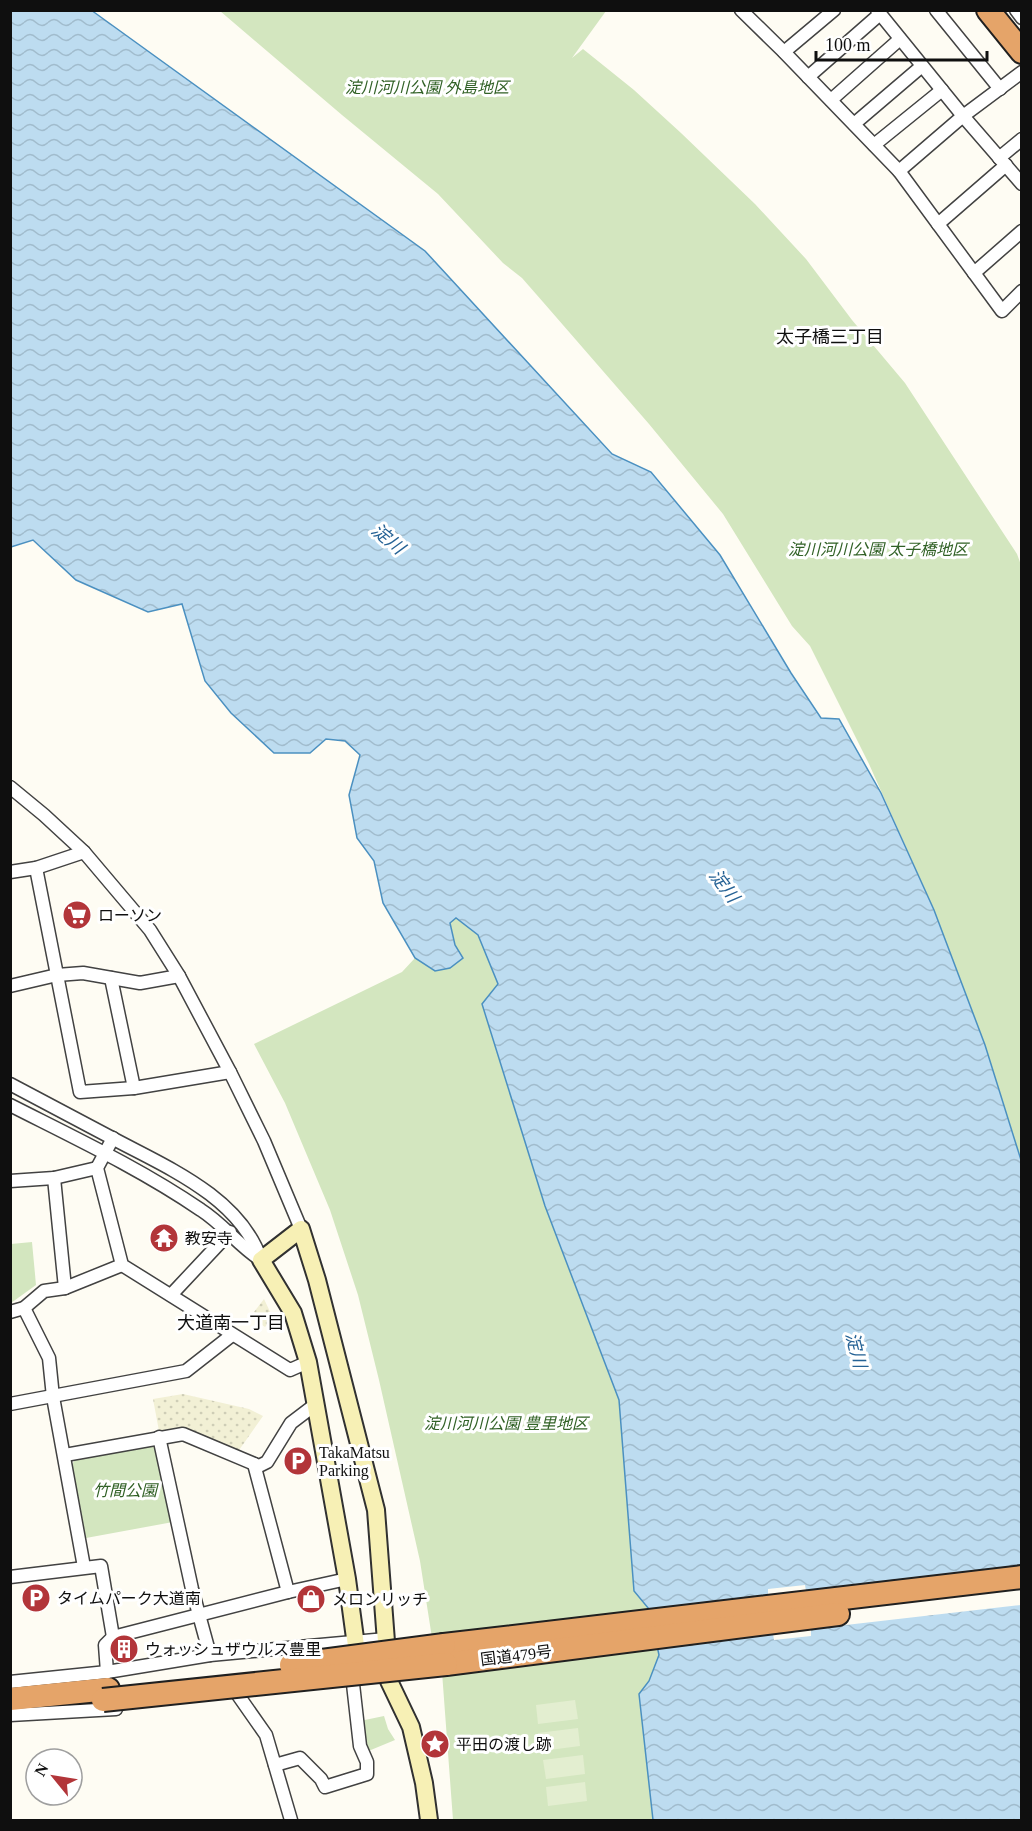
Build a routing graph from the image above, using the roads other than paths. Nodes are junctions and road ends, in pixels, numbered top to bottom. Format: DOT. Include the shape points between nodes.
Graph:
graph roads {
  1 [pos="741,10"];
  2 [pos="834,10"];
  3 [pos="936,10"];
  4 [pos="978,10"];
  5 [pos="987,10"];
  6 [pos="1006,10"];
  7 [pos="1016,10"];
  8 [pos="878,12"];
  9 [pos="1022,18"];
  10 [pos="1022,29"];
  11 [pos="900,39"];
  12 [pos="784,52"];
  13 [pos="1022,52"];
  14 [pos="1022,62"];
  15 [pos="922,66"];
  16 [pos="1022,72"];
  17 [pos="808,77"];
  18 [pos="1000,89"];
  19 [pos="942,90"];
  20 [pos="831,100"];
  21 [pos="963,116"];
  22 [pos="854,124"];
  23 [pos="1022,139"];
  24 [pos="874,145"];
  25 [pos="1003,162"];
  26 [pos="899,171"];
  27 [pos="1022,184"];
  28 [pos="938,224"];
  29 [pos="1022,231"];
  30 [pos="974,273"];
  31 [pos="1022,291"];
  32 [pos="10,788"];
  33 [pos="84,852"];
  34 [pos="36,868"];
  35 [pos="10,872"];
  36 [pos="57,975"];
  37 [pos="179,976"];
  38 [pos="111,978"];
  39 [pos="10,986"];
  40 [pos="230,1072"];
  41 [pos="10,1084"];
  42 [pos="134,1088"];
  43 [pos="10,1105"];
  44 [pos="113,1138"];
  45 [pos="105,1154"];
  46 [pos="97,1168"];
  47 [pos="54,1178"];
  48 [pos="10,1181"];
  49 [pos="301,1229"];
  50 [pos="230,1232"];
  51 [pos="261,1260"];
  52 [pos="122,1265"];
  53 [pos="65,1288"];
  54 [pos="171,1295"];
  55 [pos="24,1308"];
  56 [pos="10,1312"];
  57 [pos="232,1335"];
  58 [pos="308,1362"];
  59 [pos="53,1397"];
  60 [pos="10,1404"];
  61 [pos="316,1404"];
  62 [pos="159,1437"];
  63 [pos="65,1455"];
  64 [pos="254,1464"];
  65 [pos="84,1567"];
  66 [pos="10,1577"];
  67 [pos="1022,1577"];
  68 [pos="347,1579"];
  69 [pos="288,1592"];
  70 [pos="1022,1592"];
  71 [pos="199,1616"];
  72 [pos="114,1637"];
  73 [pos="386,1639"];
  74 [pos="355,1642"];
  75 [pos="210,1655"];
  76 [pos="389,1681"];
  77 [pos="10,1682"];
  78 [pos="357,1683"];
  79 [pos="106,1687"];
  80 [pos="238,1695"];
  81 [pos="10,1699"];
  82 [pos="10,1711"];
  83 [pos="10,1715"];
  84 [pos="275,1766"];
  85 [pos="291,1821"];
  86 [pos="429,1821"];
  1 -- 12 [label="street"];
  2 -- 12 [label="street"];
  3 -- 18 [label="street"];
  4 -- 14 [label="street"];
  5 -- 13 [label="highway"];
  6 -- 10 [label="highway"];
  7 -- 9 [label="street"];
  8 -- 11 [label="street"];
  8 -- 17 [label="street"];
  11 -- 15 [label="street"];
  11 -- 20 [label="street"];
  12 -- 17 [label="street"];
  15 -- 19 [label="street"];
  15 -- 22 [label="street"];
  16 -- 18 [label="street"];
  17 -- 20 [label="street"];
  18 -- 21 [label="street"];
  19 -- 21 [label="street"];
  19 -- 24 [label="street"];
  20 -- 22 [label="street"];
  21 -- 25 [label="street"];
  21 -- 26 [label="street"];
  22 -- 24 [label="street"];
  23 -- 25 [label="street"];
  24 -- 26 [label="street"];
  25 -- 27 [label="street"];
  25 -- 28 [label="street"];
  26 -- 28 [label="street"];
  28 -- 30 [label="street"];
  29 -- 30 [label="street"];
  30 -- 31 [label="street" via="1002,311"];
  32 -- 33 [label="street"];
  33 -- 34 [label="street"];
  33 -- 37 [label="street" via="150,930"];
  34 -- 35 [label="street"];
  34 -- 36 [label="street"];
  36 -- 38 [label="street" via="83,973"];
  36 -- 39 [label="street"];
  36 -- 42 [label="street" via="80,1092"];
  37 -- 38 [label="street" via="140,983"];
  37 -- 40 [label="street"];
  38 -- 42 [label="street"];
  40 -- 42 [label="street"];
  40 -- 49 [label="street"];
  41 -- 44 [label="street"];
  43 -- 45 [label="street"];
  44 -- 45 [label="street"];
  44 -- 51 [label="street" via="186,1176 216,1199 239,1221 256,1245"];
  45 -- 46 [label="street"];
  45 -- 50 [label="street" via="176,1193"];
  46 -- 47 [label="street"];
  46 -- 52 [label="street"];
  47 -- 48 [label="street"];
  47 -- 53 [label="street"];
  49 -- 51 [label="street"];
  49 -- 73 [label="street" via="376,1510"];
  50 -- 51 [label="street"];
  50 -- 54 [label="street"];
  51 -- 58 [label="street" via="293,1313"];
  52 -- 53 [label="street"];
  52 -- 54 [label="street"];
  53 -- 55 [label="street" via="44,1291"];
  54 -- 57 [label="street"];
  55 -- 56 [label="street"];
  55 -- 59 [label="street" via="50,1358"];
  57 -- 58 [label="street" via="290,1370"];
  57 -- 59 [label="street" via="186,1371"];
  58 -- 61 [label="street"];
  59 -- 60 [label="street"];
  59 -- 63 [label="street"];
  61 -- 64 [label="street" via="291,1423 267,1462"];
  61 -- 68 [label="street"];
  62 -- 63 [label="street"];
  62 -- 64 [label="street" via="183,1434"];
  62 -- 71 [label="street"];
  63 -- 65 [label="street"];
  64 -- 69 [label="street"];
  65 -- 66 [label="street"];
  65 -- 72 [label="street" via="101,1566"];
  67 -- 79 [label="highway, 国道479号, bridge"];
  68 -- 69 [label="street"];
  68 -- 74 [label="street"];
  69 -- 71 [label="street"];
  70 -- 79 [label="highway, 国道479号, bridge" via="446,1664"];
  71 -- 72 [label="street"];
  71 -- 75 [label="street"];
  72 -- 79 [label="street" via="105,1646"];
  73 -- 74 [label="street"];
  73 -- 76 [label="street"];
  74 -- 75 [label="street"];
  74 -- 78 [label="street"];
  75 -- 79 [label="street"];
  76 -- 78 [label="street"];
  76 -- 86 [label="street" via="411,1726"];
  77 -- 79 [label="street"];
  78 -- 80 [label="street"];
  78 -- 84 [label="street" via="360,1746 367,1774 325,1787 300,1758"];
  79 -- 81 [label="highway"];
  79 -- 82 [label="highway, 国道479号"];
  80 -- 83 [label="street" via="105,1711"];
  80 -- 84 [label="street" via="266,1735"];
  84 -- 85 [label="street"];
}
